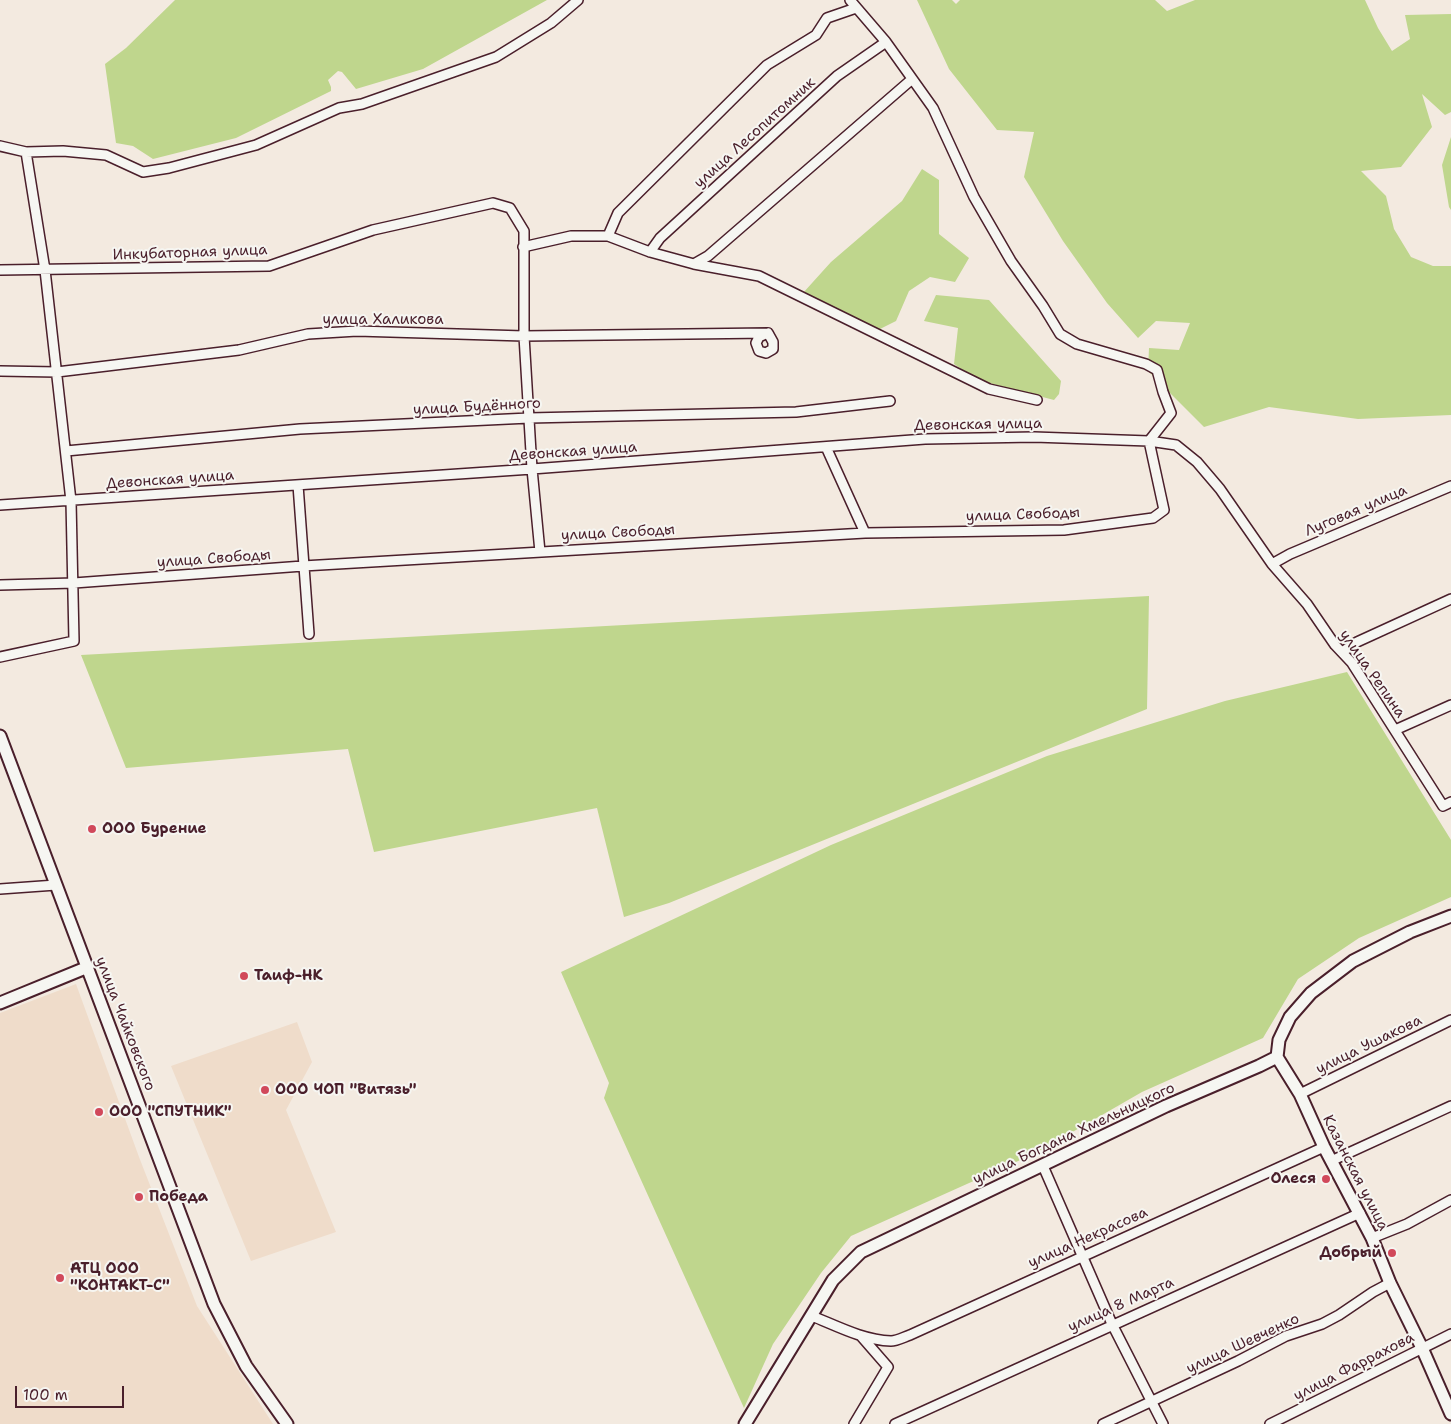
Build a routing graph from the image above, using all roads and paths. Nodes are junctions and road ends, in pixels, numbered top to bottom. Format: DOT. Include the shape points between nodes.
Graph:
graph roads {
  1 [pos="578,0"];
  2 [pos="850,0"];
  3 [pos="856,8"];
  4 [pos="886,42"];
  5 [pos="912,80"];
  6 [pos="0,146"];
  7 [pos="26,152"];
  8 [pos="608,236"];
  9 [pos="523,247"];
  10 [pos="650,252"];
  11 [pos="694,264"];
  12 [pos="0,270"];
  13 [pos="45,270"];
  14 [pos="768,333"];
  15 [pos="524,336"];
  16 [pos="0,371"];
  17 [pos="57,372"];
  18 [pos="890,400"];
  19 [pos="1037,400"];
  20 [pos="529,418"];
  21 [pos="1149,441"];
  22 [pos="826,447"];
  23 [pos="66,451"];
  24 [pos="532,469"];
  25 [pos="298,485"];
  26 [pos="1451,486"];
  27 [pos="71,501"];
  28 [pos="0,504"];
  29 [pos="866,532"];
  30 [pos="540,552"];
  31 [pos="1272,564"];
  32 [pos="303,566"];
  33 [pos="74,583"];
  34 [pos="0,585"];
  35 [pos="1451,600"];
  36 [pos="309,634"];
  37 [pos="1342,652"];
  38 [pos="0,657"];
  39 [pos="1451,705"];
  40 [pos="1395,730"];
  41 [pos="0,736"];
  42 [pos="1447,804"];
  43 [pos="56,885"];
  44 [pos="0,889"];
  45 [pos="1451,916"];
  46 [pos="88,968"];
  47 [pos="0,1003"];
  48 [pos="1451,1020"];
  49 [pos="1277,1057"];
  50 [pos="1300,1094"];
  51 [pos="1451,1106"];
  52 [pos="1324,1147"];
  53 [pos="1331,1160"];
  54 [pos="1043,1166"];
  55 [pos="1451,1200"];
  56 [pos="1360,1213"];
  57 [pos="1372,1238"];
  58 [pos="1082,1256"];
  59 [pos="1390,1283"];
  60 [pos="812,1316"];
  61 [pos="1112,1324"];
  62 [pos="1451,1334"];
  63 [pos="861,1336"];
  64 [pos="1422,1348"];
  65 [pos="1153,1401"];
  66 [pos="1451,1414"];
  67 [pos="287,1424"];
  68 [pos="745,1424"];
  69 [pos="854,1424"];
  70 [pos="895,1424"];
  71 [pos="1103,1424"];
  72 [pos="1163,1424"];
  73 [pos="1270,1424"];
  1 -- 7 [label="street" via="551,22 496,57 362,104 338,108 256,145 143,172 106,155"];
  2 -- 3 [label="street"];
  3 -- 4 [label="street"];
  3 -- 8 [label="street" via="827,18 816,35 767,65 618,213"];
  4 -- 5 [label="street"];
  4 -- 10 [label="street, улица Лесопитомник" via="837,76 660,238"];
  5 -- 11 [label="street" via="708,256"];
  5 -- 21 [label="street" via="933,108 974,197 1011,261 1060,334 1077,344 1157,370 1171,413"];
  6 -- 7 [label="street"];
  7 -- 13 [label="street"];
  8 -- 9 [label="street" via="570,236"];
  8 -- 10 [label="street"];
  9 -- 13 [label="street, Инкубаторная улица" via="524,231 510,208 493,202 373,230 269,266"];
  9 -- 15 [label="street, Инкубаторная улица"];
  10 -- 11 [label="street"];
  11 -- 19 [label="street" via="759,276 990,389"];
  12 -- 13 [label="street, Инкубаторная улица"];
  13 -- 17 [label="street"];
  14 -- 15 [label="street, улица Халикова"];
  15 -- 17 [label="street, улица Халикова" via="357,331 308,334 239,350"];
  15 -- 20 [label="street, Инкубаторная улица"];
  16 -- 17 [label="street, улица Халикова"];
  17 -- 23 [label="street"];
  18 -- 20 [label="street, улица Будённого" via="796,412"];
  20 -- 23 [label="street, улица Будённого" via="300,429"];
  20 -- 24 [label="street, Инкубаторная улица"];
  21 -- 22 [label="street, Девонская улица" via="925,439"];
  21 -- 29 [label="street, улица Свободы" via="1164,510 1153,518 1064,530"];
  21 -- 31 [label="street, Девонская улица" via="1176,445 1197,462 1220,489"];
  22 -- 24 [label="street, Девонская улица"];
  22 -- 29 [label="street"];
  23 -- 27 [label="street"];
  24 -- 25 [label="street, Девонская улица"];
  24 -- 30 [label="street, Инкубаторная улица"];
  25 -- 27 [label="street, Девонская улица"];
  25 -- 32 [label="street"];
  26 -- 31 [label="street, Луговая улица"];
  27 -- 28 [label="street, Девонская улица"];
  27 -- 33 [label="street"];
  29 -- 30 [label="street, улица Свободы"];
  30 -- 32 [label="street, улица Свободы"];
  31 -- 37 [label="street, улица Репина"];
  32 -- 33 [label="street, улица Свободы"];
  32 -- 36 [label="street"];
  33 -- 34 [label="street, улица Свободы"];
  33 -- 38 [label="street" via="74,641"];
  35 -- 37 [label="street" via="1357,642"];
  37 -- 40 [label="street, улица Репина"];
  39 -- 40 [label="street"];
  40 -- 42 [label="street, улица Репина"];
  41 -- 43 [label="street, улица Чайковского"];
  43 -- 44 [label="street"];
  43 -- 46 [label="street, улица Чайковского"];
  45 -- 49 [label="street" via="1410,932 1353,961 1311,993 1290,1017 1279,1040"];
  46 -- 47 [label="street"];
  46 -- 67 [label="street, улица Чайковского" via="214,1304 246,1366"];
  48 -- 50 [label="street, улица Ушакова"];
  49 -- 50 [label="street, Казанская улица"];
  49 -- 54 [label="street, улица Богдана Хмельницкого"];
  50 -- 52 [label="street, Казанская улица"];
  51 -- 53 [label="street"];
  52 -- 53 [label="street, Казанская улица"];
  52 -- 58 [label="street, улица Некрасова"];
  53 -- 56 [label="street, Казанская улица"];
  54 -- 58 [label="street"];
  54 -- 60 [label="street, улица Богдана Хмельницкого" via="861,1252 833,1280"];
  55 -- 57 [label="street" via="1407,1224"];
  56 -- 57 [label="street, Казанская улица"];
  56 -- 61 [label="street, улица 8 Марта"];
  57 -- 59 [label="street, Казанская улица"];
  58 -- 61 [label="street"];
  58 -- 63 [label="street, улица Некрасова" via="910,1335 892,1341"];
  59 -- 64 [label="street, Казанская улица"];
  59 -- 65 [label="street, улица Шевченко" via="1322,1324 1286,1336"];
  60 -- 63 [label="street, улица Некрасова"];
  60 -- 68 [label="street, улица Богдана Хмельницкого"];
  61 -- 65 [label="street"];
  61 -- 70 [label="street, улица 8 Марта"];
  62 -- 64 [label="street, улица Фаррахова"];
  63 -- 69 [label="street, улица Некрасова" via="888,1366"];
  64 -- 66 [label="street, Казанская улица"];
  64 -- 73 [label="street, улица Фаррахова"];
  65 -- 71 [label="street, улица Шевченко"];
  65 -- 72 [label="street"];
}
